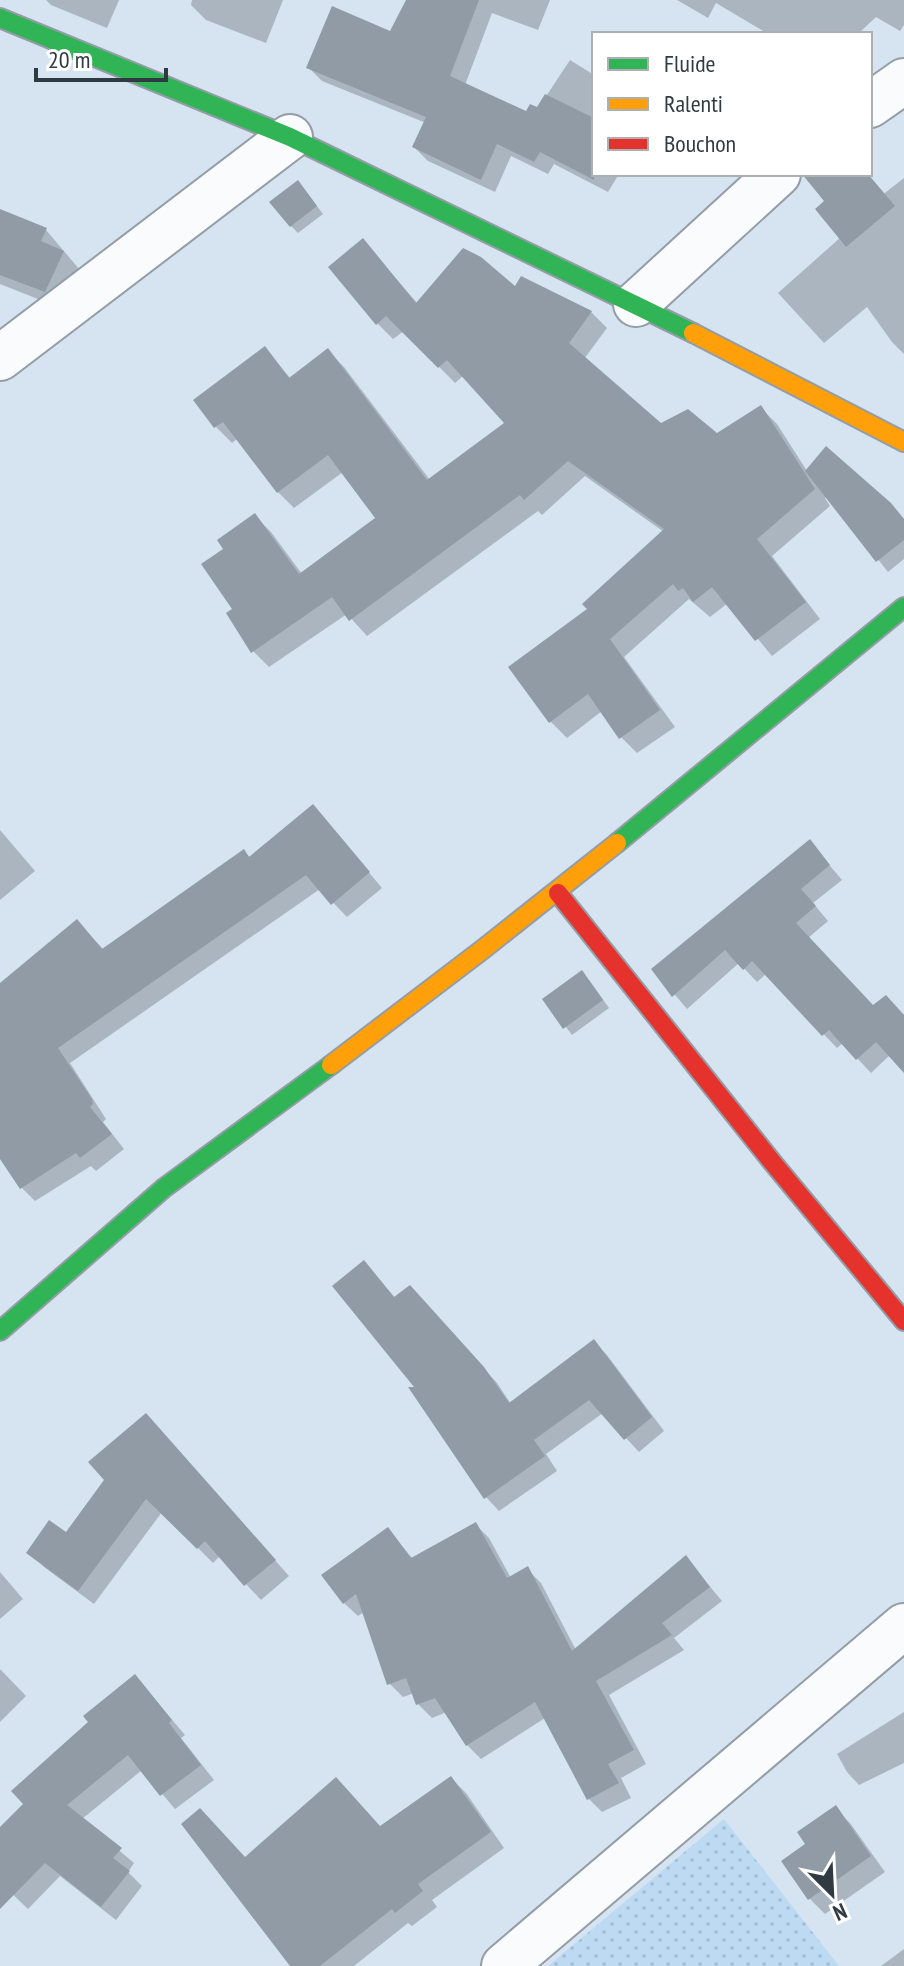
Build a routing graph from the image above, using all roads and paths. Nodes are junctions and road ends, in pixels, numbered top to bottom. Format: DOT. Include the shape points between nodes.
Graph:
graph roads {
  1 [pos="0,18"];
  2 [pos="904,81"];
  3 [pos="872,104"];
  4 [pos="290,137"];
  5 [pos="776,176"];
  6 [pos="636,304"];
  7 [pos="0,358"];
  8 [pos="904,442"];
  9 [pos="904,607"];
  10 [pos="558,893"];
  11 [pos="904,1321"];
  12 [pos="0,1331"];
  13 [pos="904,1626"];
  14 [pos="504,1966"];
  1 -- 4 [label="street"];
  2 -- 3 [label="street"];
  4 -- 6 [label="street"];
  4 -- 7 [label="street"];
  5 -- 6 [label="street"];
  6 -- 8 [label="street"];
  9 -- 10 [label="street"];
  10 -- 11 [label="street"];
  10 -- 12 [label="street" via="138,1209"];
  13 -- 14 [label="street"];
}
